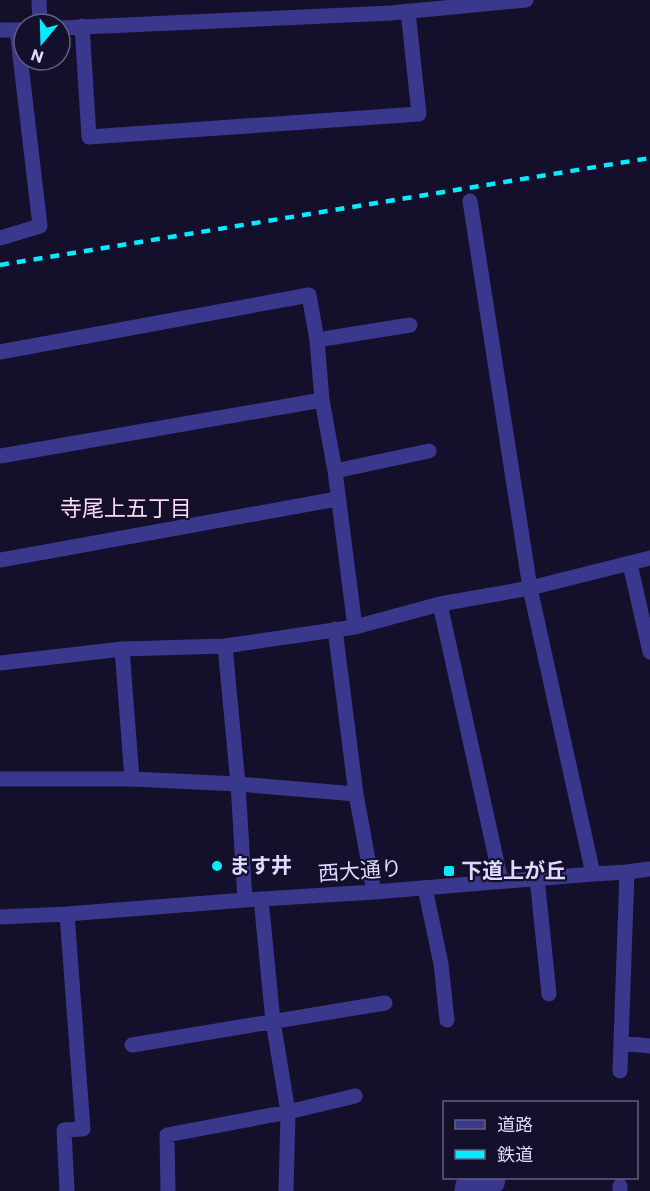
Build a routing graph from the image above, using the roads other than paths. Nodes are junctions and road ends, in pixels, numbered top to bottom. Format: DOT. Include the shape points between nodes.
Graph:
graph roads {
  1 [pos="526,0"];
  2 [pos="475,3"];
  3 [pos="390,7"];
  4 [pos="408,11"];
  5 [pos="82,26"];
  6 [pos="72,27"];
  7 [pos="25,72"];
  8 [pos="470,201"];
  9 [pos="0,238"];
  10 [pos="410,325"];
  11 [pos="317,340"];
  12 [pos="0,352"];
  13 [pos="322,400"];
  14 [pos="429,451"];
  15 [pos="0,456"];
  16 [pos="335,471"];
  17 [pos="337,499"];
  18 [pos="650,558"];
  19 [pos="0,560"];
  20 [pos="630,564"];
  21 [pos="530,588"];
  22 [pos="440,604"];
  23 [pos="355,627"];
  24 [pos="335,629"];
  25 [pos="225,646"];
  26 [pos="122,649"];
  27 [pos="650,652"];
  28 [pos="0,663"];
  29 [pos="0,779"];
  30 [pos="132,779"];
  31 [pos="238,784"];
  32 [pos="356,794"];
  33 [pos="650,869"];
  34 [pos="627,872"];
  35 [pos="593,873"];
  36 [pos="537,878"];
  37 [pos="501,881"];
  38 [pos="425,888"];
  39 [pos="374,892"];
  40 [pos="261,899"];
  41 [pos="245,900"];
  42 [pos="67,914"];
  43 [pos="0,917"];
  44 [pos="549,994"];
  45 [pos="385,1003"];
  46 [pos="447,1020"];
  47 [pos="273,1021"];
  48 [pos="622,1043"];
  49 [pos="132,1045"];
  50 [pos="650,1046"];
  51 [pos="620,1071"];
  52 [pos="355,1096"];
  53 [pos="288,1112"];
  54 [pos="498,1179"];
  55 [pos="67,1191"];
  56 [pos="168,1191"];
  57 [pos="286,1191"];
  58 [pos="462,1191"];
  1 -- 2 [label="street"];
  2 -- 4 [label="street"];
  3 -- 4 [label="street"];
  3 -- 5 [label="street"];
  4 -- 5 [label="street" via="419,114 89,137"];
  5 -- 6 [label="street"];
  7 -- 9 [label="street" via="40,226"];
  8 -- 21 [label="street"];
  10 -- 11 [label="street"];
  11 -- 12 [label="street" via="309,295"];
  11 -- 13 [label="street"];
  13 -- 15 [label="street"];
  13 -- 16 [label="street"];
  14 -- 16 [label="street"];
  16 -- 17 [label="street"];
  17 -- 19 [label="street"];
  17 -- 23 [label="street"];
  18 -- 20 [label="street"];
  20 -- 21 [label="street"];
  20 -- 27 [label="street"];
  21 -- 22 [label="street"];
  21 -- 35 [label="street"];
  22 -- 23 [label="street"];
  22 -- 37 [label="street"];
  23 -- 24 [label="street"];
  24 -- 25 [label="street"];
  24 -- 32 [label="street"];
  25 -- 26 [label="street"];
  25 -- 31 [label="street"];
  26 -- 28 [label="street"];
  26 -- 30 [label="street"];
  29 -- 30 [label="street"];
  30 -- 31 [label="street"];
  31 -- 32 [label="street"];
  31 -- 41 [label="street"];
  32 -- 39 [label="street"];
  33 -- 34 [label="street, 西大通り"];
  34 -- 35 [label="street, 西大通り"];
  34 -- 48 [label="street"];
  35 -- 36 [label="street, 西大通り"];
  36 -- 37 [label="street, 西大通り"];
  36 -- 44 [label="street"];
  37 -- 38 [label="street, 西大通り"];
  38 -- 39 [label="street, 西大通り"];
  38 -- 46 [label="street" via="441,964"];
  39 -- 40 [label="street, 西大通り"];
  40 -- 41 [label="street, 西大通り"];
  40 -- 47 [label="street"];
  41 -- 42 [label="street, 西大通り"];
  42 -- 43 [label="street, 西大通り"];
  42 -- 55 [label="street" via="83,1129 64,1130"];
  45 -- 47 [label="street"];
  47 -- 49 [label="street"];
  47 -- 53 [label="street"];
  48 -- 50 [label="street"];
  48 -- 51 [label="street"];
  52 -- 53 [label="street"];
  53 -- 56 [label="street" via="167,1135"];
  53 -- 57 [label="street"];
  54 -- 58 [label="street" via="497,1184 463,1184"];
}
